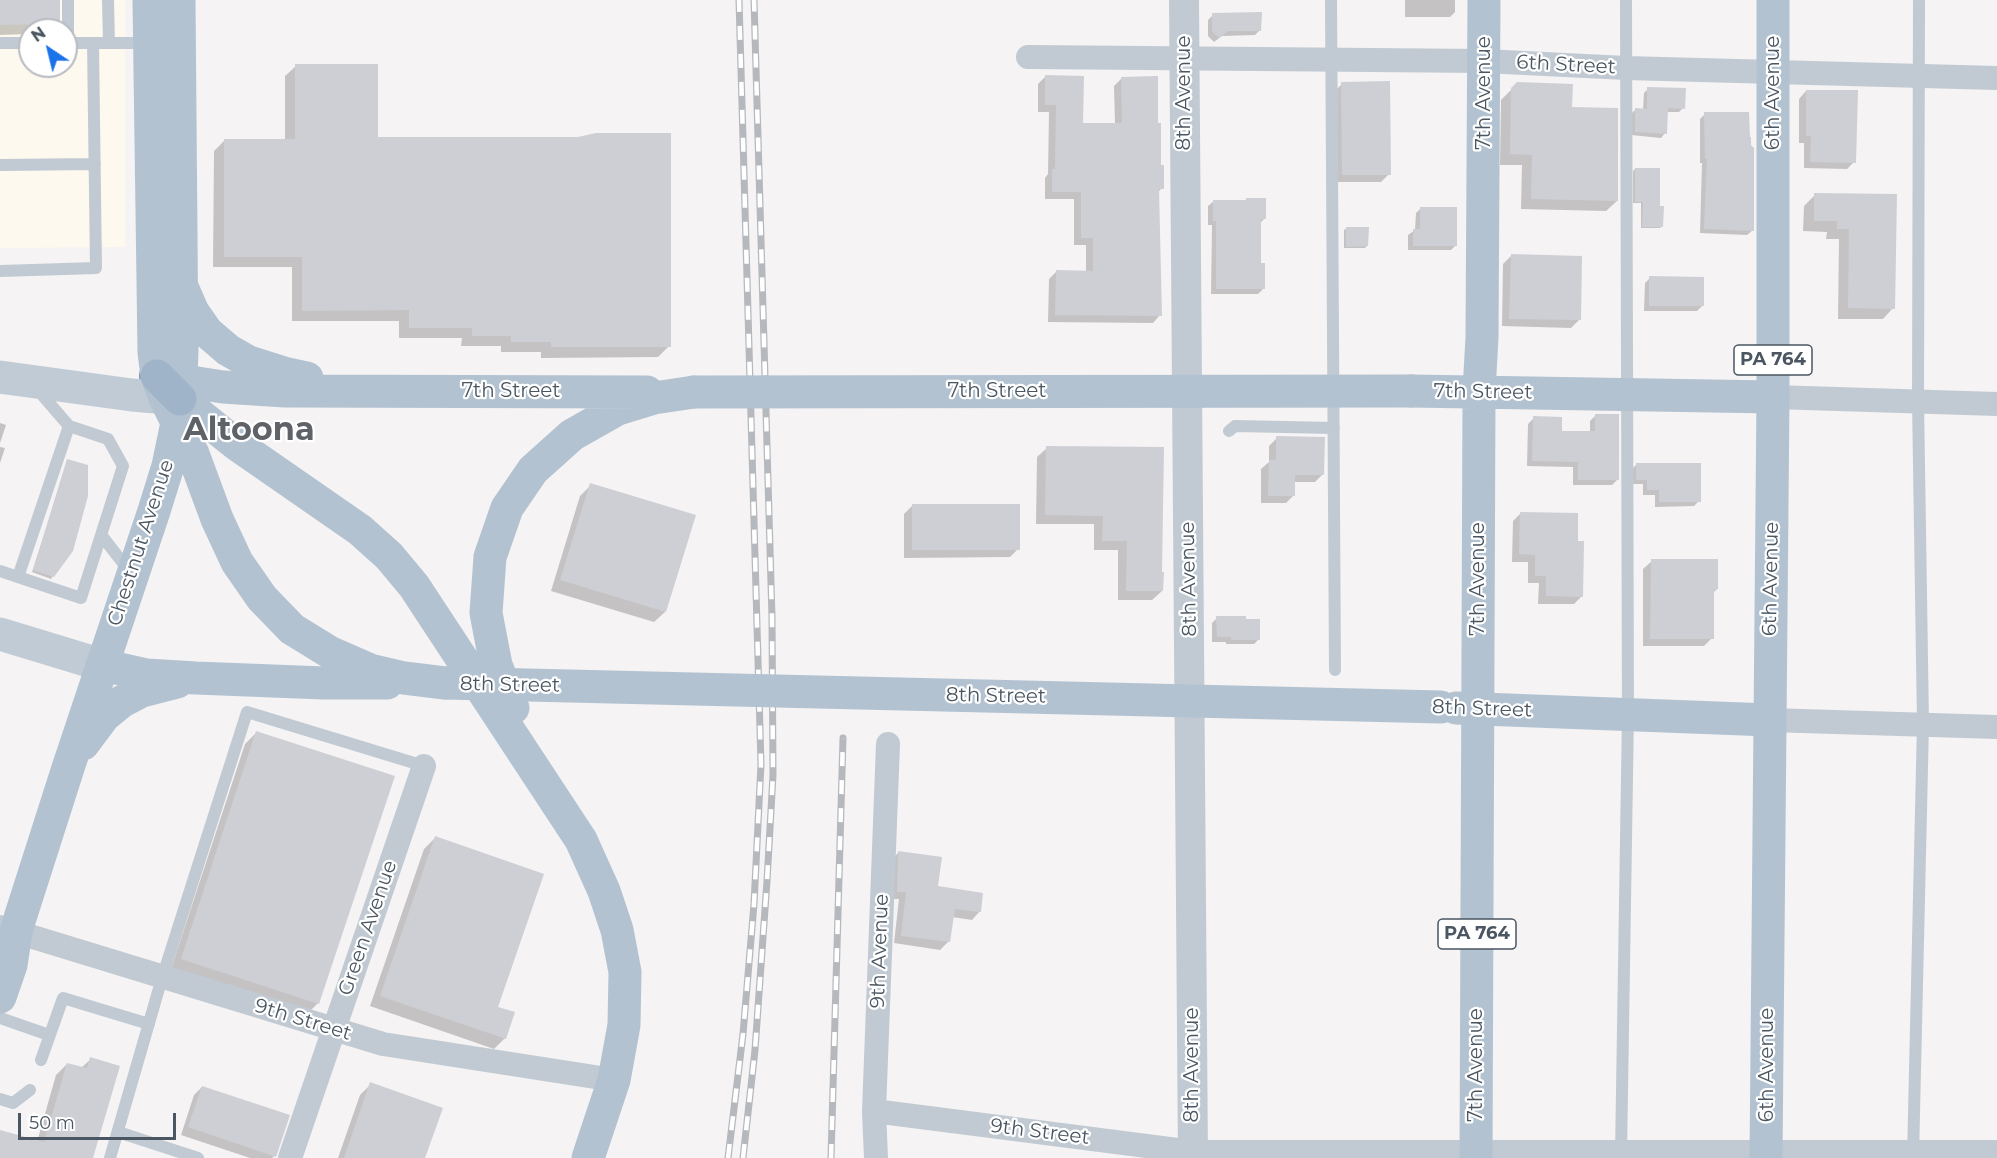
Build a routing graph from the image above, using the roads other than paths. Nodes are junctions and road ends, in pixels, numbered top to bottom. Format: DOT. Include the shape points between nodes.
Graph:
graph roads {
  1 [pos="68,0"];
  2 [pos="108,0"];
  3 [pos="149,0"];
  4 [pos="179,0"];
  5 [pos="1184,0"];
  6 [pos="1331,0"];
  7 [pos="1484,0"];
  8 [pos="1626,0"];
  9 [pos="1773,0"];
  10 [pos="1919,0"];
  11 [pos="68,18"];
  12 [pos="0,43"];
  13 [pos="18,43"];
  14 [pos="78,43"];
  15 [pos="93,43"];
  16 [pos="109,43"];
  17 [pos="150,43"];
  18 [pos="1028,57"];
  19 [pos="1184,57"];
  20 [pos="1332,60"];
  21 [pos="1484,61"];
  22 [pos="1626,68"];
  23 [pos="1774,72"];
  24 [pos="1919,77"];
  25 [pos="1997,78"];
  26 [pos="95,164"];
  27 [pos="0,165"];
  28 [pos="0,271"];
  29 [pos="181,286"];
  30 [pos="0,354"];
  31 [pos="15,379"];
  32 [pos="394,390"];
  33 [pos="694,392"];
  34 [pos="1479,392"];
  35 [pos="1627,394"];
  36 [pos="172,395"];
  37 [pos="1773,397"];
  38 [pos="1918,401"];
  39 [pos="1997,404"];
  40 [pos="69,426"];
  41 [pos="1334,428"];
  42 [pos="1229,431"];
  43 [pos="102,536"];
  44 [pos="0,571"];
  45 [pos="133,575"];
  46 [pos="18,577"];
  47 [pos="0,634"];
  48 [pos="102,665"];
  49 [pos="1335,670"];
  50 [pos="196,678"];
  51 [pos="445,683"];
  52 [pos="1478,709"];
  53 [pos="1628,714"];
  54 [pos="1769,720"];
  55 [pos="1923,724"];
  56 [pos="1997,727"];
  57 [pos="888,744"];
  58 [pos="424,766"];
  59 [pos="68,768"];
  60 [pos="564,811"];
  61 [pos="8,930"];
  62 [pos="162,978"];
  63 [pos="0,997"];
  64 [pos="0,1018"];
  65 [pos="149,1024"];
  66 [pos="333,1029"];
  67 [pos="49,1035"];
  68 [pos="41,1060"];
  69 [pos="614,1080"];
  70 [pos="30,1090"];
  71 [pos="0,1099"];
  72 [pos="874,1111"];
  73 [pos="118,1132"];
  74 [pos="1997,1152"];
  75 [pos="1193,1155"];
  76 [pos="1476,1155"];
  77 [pos="1766,1155"];
  78 [pos="1913,1155"];
  79 [pos="1621,1156"];
  80 [pos="110,1158"];
  81 [pos="198,1158"];
  82 [pos="290,1158"];
  83 [pos="588,1158"];
  84 [pos="876,1158"];
  1 -- 11 [label="lane"];
  2 -- 16 [label="lane"];
  3 -- 17 [label="main road, Chestnut Avenue"];
  4 -- 29 [label="main road, Chestnut Avenue"];
  5 -- 19 [label="street, 8th Avenue"];
  6 -- 20 [label="lane"];
  7 -- 21 [label="main road, 7th Avenue / PA 764"];
  8 -- 22 [label="lane"];
  9 -- 23 [label="main road, 6th Avenue / PA 764"];
  10 -- 24 [label="lane"];
  12 -- 13 [label="lane"];
  14 -- 15 [label="lane"];
  15 -- 16 [label="lane"];
  15 -- 26 [label="lane"];
  16 -- 17 [label="lane"];
  17 -- 36 [label="main road, Chestnut Avenue" via="152,328"];
  18 -- 19 [label="street, 6th Street"];
  19 -- 20 [label="street, 6th Street"];
  19 -- 75 [label="street, 8th Avenue"];
  20 -- 21 [label="street, 6th Street"];
  20 -- 41 [label="lane"];
  21 -- 22 [label="street, 6th Street"];
  21 -- 34 [label="main road, 7th Avenue / PA 764"];
  22 -- 23 [label="street, 6th Street"];
  22 -- 35 [label="lane"];
  23 -- 24 [label="street, 6th Street"];
  23 -- 37 [label="main road, 6th Avenue / PA 764"];
  24 -- 25 [label="street, 6th Street"];
  24 -- 38 [label="lane"];
  26 -- 27 [label="lane"];
  26 -- 28 [label="lane" via="96,268"];
  29 -- 32 [label="main road" via="207,332 249,362 329,383"];
  29 -- 36 [label="main road, Chestnut Avenue"];
  30 -- 36 [label="main road, 7th Street"];
  31 -- 36 [label="main road, 7th Street"];
  31 -- 40 [label="lane"];
  32 -- 33 [label="main road, 7th Street"];
  32 -- 36 [label="main road, 7th Street" via="223,387"];
  33 -- 34 [label="main road, 7th Street, bridge"];
  33 -- 60 [label="main road" via="618,409 572,435 532,470 507,508 490,557 486,613 496,665 519,725"];
  34 -- 35 [label="main road, 7th Street"];
  34 -- 52 [label="main road, 7th Avenue / PA 764"];
  35 -- 37 [label="main road, 7th Street"];
  35 -- 53 [label="lane"];
  36 -- 45 [label="main road, Chestnut Avenue" via="168,466"];
  36 -- 51 [label="main road" via="217,519 237,562 262,598 292,629 332,653 370,670"];
  36 -- 60 [label="main road" via="360,530 389,556 414,586"];
  37 -- 38 [label="street, 7th Street"];
  37 -- 54 [label="main road, 6th Avenue / PA 764"];
  38 -- 39 [label="street, 7th Street"];
  38 -- 55 [label="lane"];
  40 -- 43 [label="lane" via="108,439 123,466"];
  40 -- 46 [label="lane"];
  41 -- 42 [label="lane" via="1235,426"];
  41 -- 49 [label="lane"];
  43 -- 45 [label="lane"];
  43 -- 46 [label="lane" via="81,598"];
  44 -- 46 [label="lane"];
  45 -- 48 [label="main road, Chestnut Avenue"];
  47 -- 48 [label="main road, 8th Street"];
  48 -- 50 [label="main road, 8th Street" via="147,675"];
  48 -- 59 [label="main road, Chestnut Avenue"];
  50 -- 51 [label="main road, 8th Street"];
  50 -- 59 [label="main road" via="142,691 121,702 90,733"];
  51 -- 52 [label="main road, 8th Street, bridge"];
  52 -- 53 [label="main road, 8th Street"];
  52 -- 76 [label="main road, 7th Avenue / PA 764"];
  53 -- 54 [label="main road, 8th Street"];
  53 -- 79 [label="lane"];
  54 -- 55 [label="street, 8th Street"];
  54 -- 77 [label="main road, 6th Avenue / PA 764"];
  55 -- 56 [label="street, 8th Street"];
  55 -- 78 [label="lane"];
  57 -- 72 [label="street, 9th Avenue"];
  58 -- 62 [label="lane" via="247,712"];
  58 -- 66 [label="street, Green Avenue"];
  59 -- 61 [label="main road, Chestnut Avenue"];
  60 -- 69 [label="main road" via="604,891 625,972 624,1025"];
  61 -- 62 [label="street, 9th Street"];
  61 -- 63 [label="main road, Chestnut Avenue" via="11,965"];
  62 -- 65 [label="lane"];
  62 -- 66 [label="street, 9th Street"];
  64 -- 67 [label="lane"];
  65 -- 67 [label="lane" via="63,998"];
  65 -- 73 [label="lane"];
  66 -- 69 [label="street, 9th Street" via="383,1044"];
  66 -- 82 [label="street, Green Avenue"];
  67 -- 68 [label="lane"];
  69 -- 83 [label="main road"];
  70 -- 71 [label="lane" via="13,1103"];
  72 -- 75 [label="street, 9th Street"];
  72 -- 84 [label="street, 9th Avenue"];
  73 -- 80 [label="lane"];
  73 -- 81 [label="lane"];
  74 -- 78 [label="street, 9th Street"];
  75 -- 76 [label="street, 9th Street"];
  76 -- 79 [label="street, 9th Street"];
  77 -- 78 [label="street, 9th Street"];
  77 -- 79 [label="street, 9th Street"];
}
